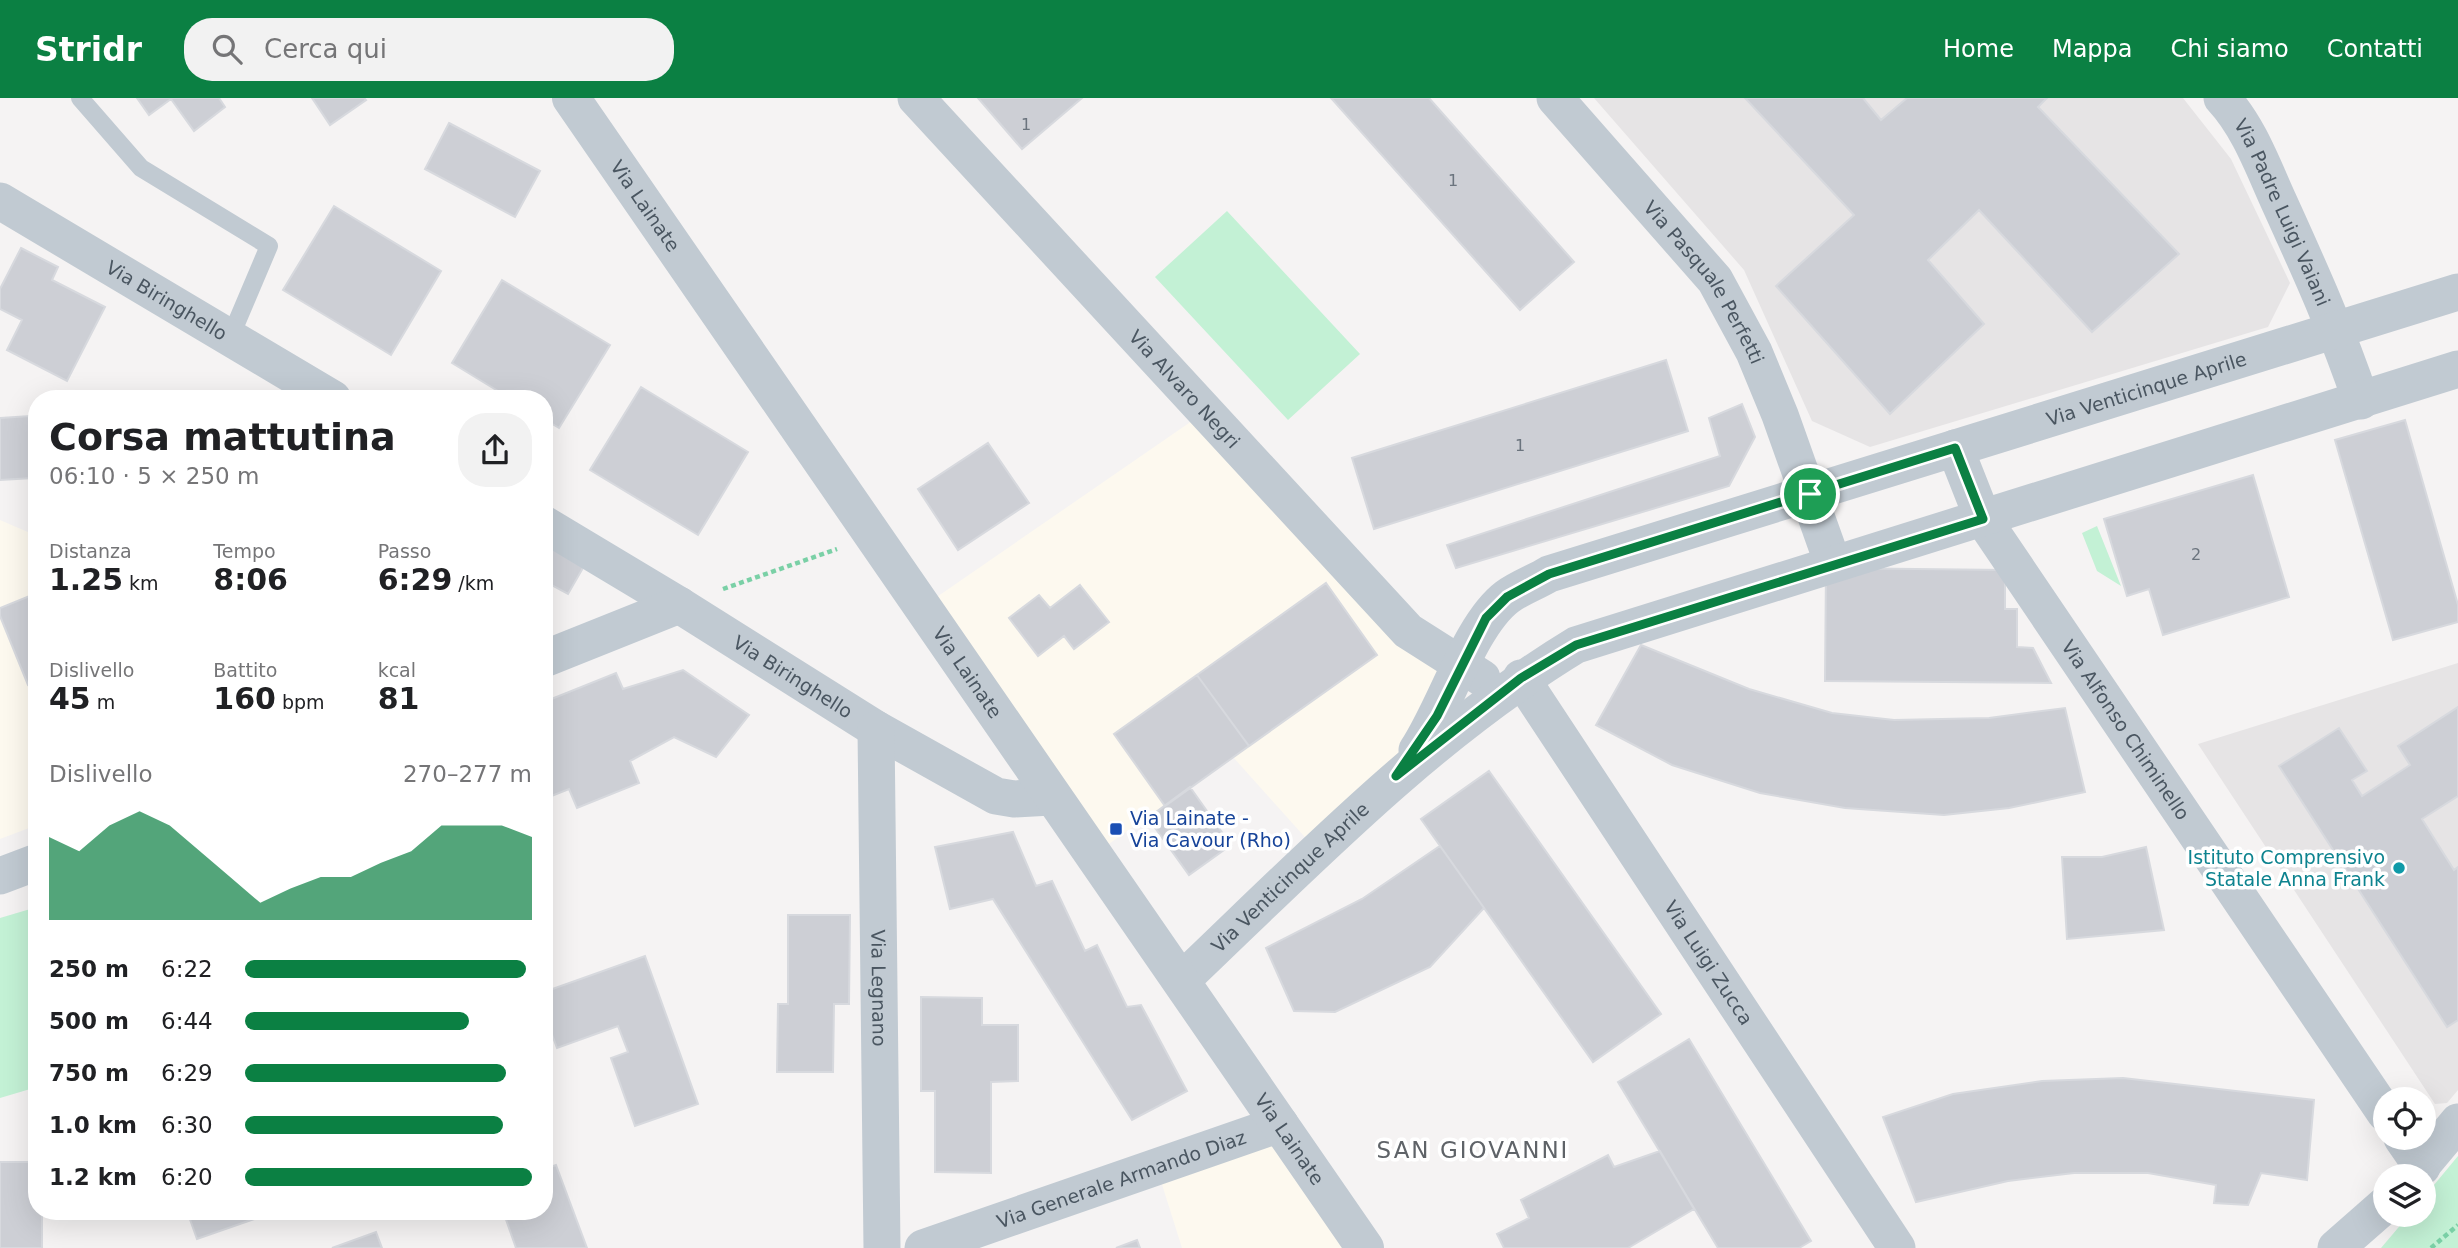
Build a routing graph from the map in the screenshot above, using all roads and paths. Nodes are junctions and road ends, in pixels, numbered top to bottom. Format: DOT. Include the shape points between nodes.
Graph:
graph roads {
  1 [pos="80,98"];
  2 [pos="570,98"];
  3 [pos="916,98"];
  4 [pos="1555,98"];
  5 [pos="2222,98"];
  6 [pos="0,201"];
  7 [pos="2458,292"];
  8 [pos="2338,330"];
  9 [pos="230,338"];
  10 [pos="2458,369"];
  11 [pos="318,390"];
  12 [pos="2361,401"];
  13 [pos="1955,448"];
  14 [pos="1810,494"];
  15 [pos="1983,519"];
  16 [pos="553,529"];
  17 [pos="871,537"];
  18 [pos="1833,564"];
  19 [pos="679,605"];
  20 [pos="1486,618"];
  21 [pos="553,655"];
  22 [pos="1463,665"];
  23 [pos="1521,679"];
  24 [pos="876,729"];
  25 [pos="1396,776"];
  26 [pos="1051,797"];
  27 [pos="28,865"];
  28 [pos="0,876"];
  29 [pos="1182,980"];
  30 [pos="2373,1095"];
  31 [pos="2458,1122"];
  32 [pos="1280,1124"];
  33 [pos="2424,1164"];
  34 [pos="2373,1216"];
  35 [pos="2458,1225"];
  36 [pos="882,1248"];
  37 [pos="923,1248"];
  38 [pos="1365,1248"];
  39 [pos="1897,1248"];
  40 [pos="2336,1248"];
  41 [pos="2431,1248"];
  1 -- 9 [label="lane" via="141,167 269,246"];
  2 -- 17 [label="street, Via Lainate"];
  3 -- 22 [label="street, Via Alvaro Negri" via="1408,631"];
  4 -- 14 [label="street, Via Pasquale Perfetti" via="1715,280 1754,352"];
  5 -- 8 [label="street, Via Padre Luigi Vaiani" via="2250,139"];
  6 -- 9 [label="street, Via Biringhello"];
  7 -- 8 [label="street, Via Venticinque Aprile"];
  8 -- 12 [label="street"];
  8 -- 13 [label="street, Via Venticinque Aprile"];
  9 -- 11 [label="street, Via Biringhello"];
  10 -- 12 [label="street, Via Venticinque Aprile"];
  12 -- 15 [label="street, Via Venticinque Aprile"];
  13 -- 14 [label="street, Via Venticinque Aprile"];
  13 -- 15 [label="street"];
  14 -- 18 [label="street"];
  14 -- 20 [label="street, Via Venticinque Aprile" via="1549,574 1507,597"];
  15 -- 18 [label="street, Via Venticinque Aprile"];
  15 -- 30 [label="street, Via Alfonso Chiminello"];
  16 -- 19 [label="street, Via Biringhello"];
  17 -- 19 [label="path"];
  17 -- 26 [label="street, Via Lainate"];
  18 -- 23 [label="street, Via Venticinque Aprile" via="1576,645"];
  19 -- 21 [label="street"];
  19 -- 24 [label="street, Via Biringhello"];
  20 -- 22 [label="street, Via Venticinque Aprile"];
  20 -- 23 [label="street" via="1486,648"];
  22 -- 23 [label="street"];
  22 -- 25 [label="street, Via Venticinque Aprile" via="1437,716"];
  23 -- 25 [label="street, Via Venticinque Aprile"];
  23 -- 39 [label="street, Via Luigi Zucca"];
  24 -- 26 [label="street, Via Biringhello" via="996,796"];
  24 -- 36 [label="street, Via Legnano"];
  25 -- 29 [label="street, Via Venticinque Aprile"];
  26 -- 29 [label="street, Via Lainate"];
  27 -- 28 [label="street"];
  29 -- 32 [label="street, Via Lainate"];
  31 -- 33 [label="street"];
  32 -- 37 [label="street, Via Generale Armando Diaz"];
  32 -- 38 [label="street, Via Lainate"];
  34 -- 40 [label="street"];
  35 -- 41 [label="path"];
}
